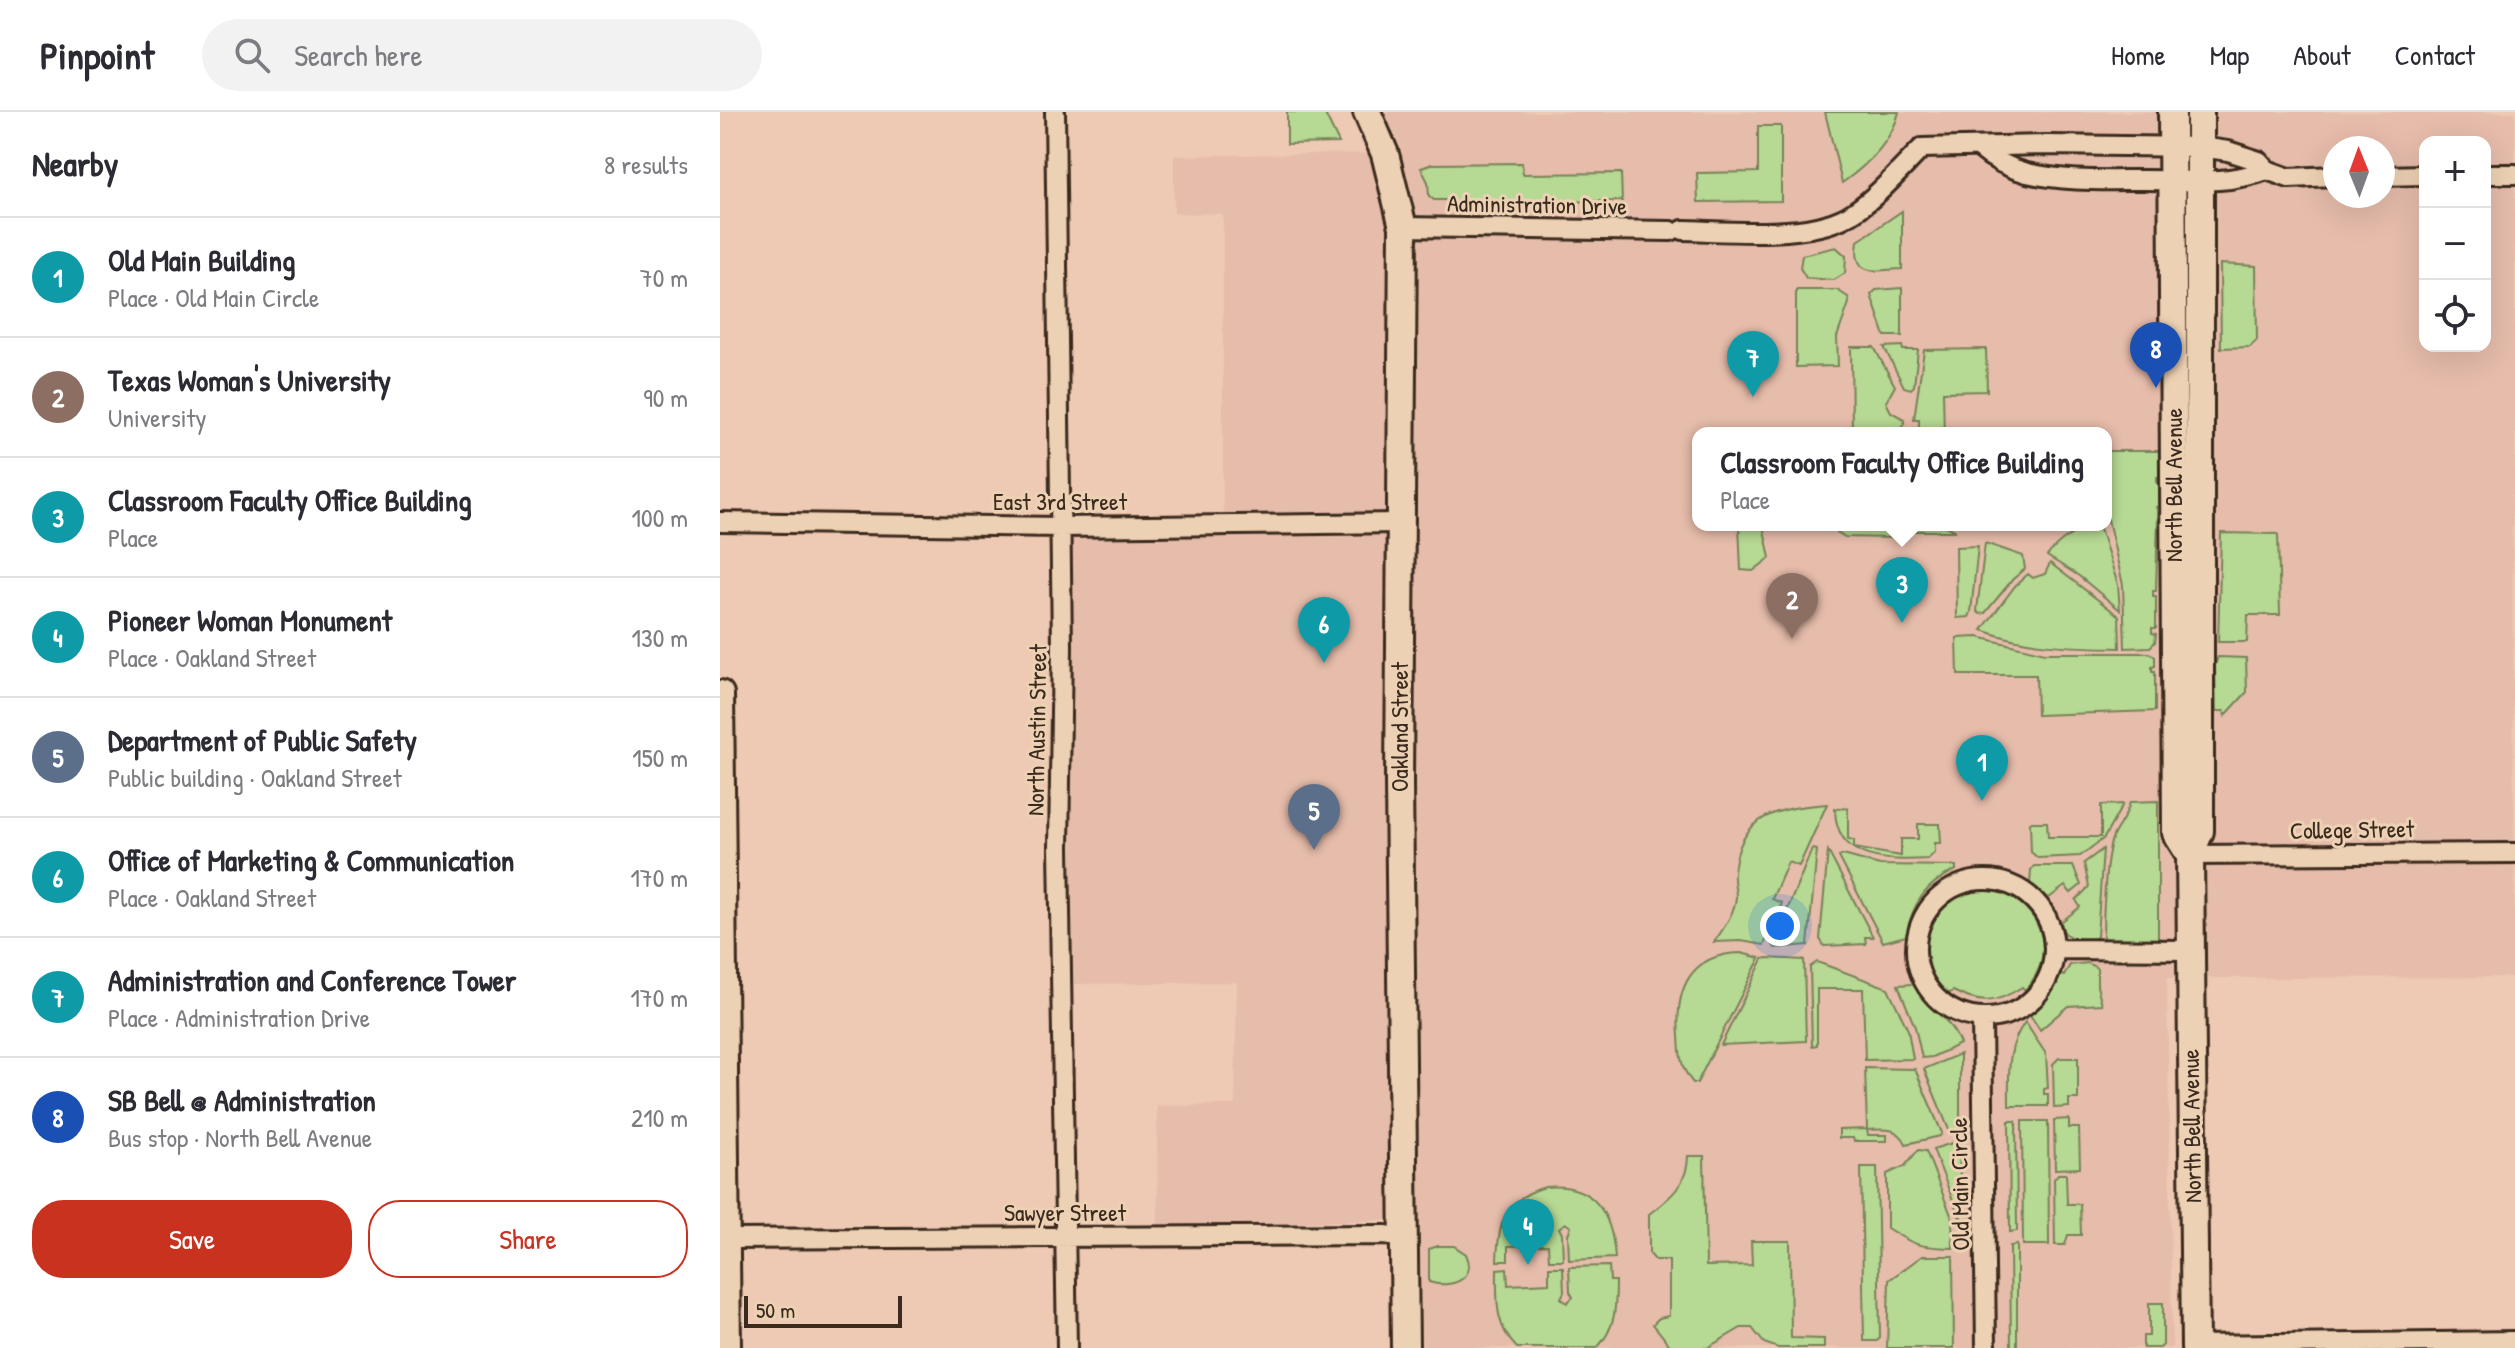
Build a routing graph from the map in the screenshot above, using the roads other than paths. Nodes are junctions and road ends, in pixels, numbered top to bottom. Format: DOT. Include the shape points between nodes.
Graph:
graph roads {
  1 [pos="1055,112"];
  2 [pos="1367,112"];
  3 [pos="2172,112"];
  4 [pos="2200,112"];
  5 [pos="2173,145"];
  6 [pos="1978,147"];
  7 [pos="2201,147"];
  8 [pos="2267,170"];
  9 [pos="2491,174"];
  10 [pos="2515,174"];
  11 [pos="2419,175"];
  12 [pos="2395,176"];
  13 [pos="2323,177"];
  14 [pos="2172,181"];
  15 [pos="2201,183"];
  16 [pos="1403,227"];
  17 [pos="720,522"];
  18 [pos="1401,523"];
  19 [pos="1060,527"];
  20 [pos="720,694"];
  21 [pos="2515,853"];
  22 [pos="2190,855"];
  23 [pos="721,908"];
  24 [pos="2055,949"];
  25 [pos="2191,950"];
  26 [pos="1982,1019"];
  27 [pos="1065,1237"];
  28 [pos="1404,1238"];
  29 [pos="727,1239"];
  30 [pos="2515,1341"];
  31 [pos="2195,1346"];
  32 [pos="727,1348"];
  33 [pos="1067,1348"];
  34 [pos="1405,1348"];
  35 [pos="1986,1348"];
  1 -- 19 [label="street, North Austin Street"];
  2 -- 16 [label="main road, Oakland Street" via="1385,154"];
  3 -- 5 [label="main road, North Bell Avenue"];
  4 -- 7 [label="main road, North Bell Avenue"];
  5 -- 6 [label="street, Administration Drive"];
  5 -- 7 [label="street, Administration Drive"];
  5 -- 14 [label="main road, North Bell Avenue"];
  6 -- 14 [label="street, Administration Drive" via="1992,159 2039,175"];
  6 -- 16 [label="street, Administration Drive" via="1922,148 1854,213 1807,228 1774,232"];
  7 -- 8 [label="street, Administration Drive" via="2259,161"];
  7 -- 15 [label="main road, North Bell Avenue"];
  8 -- 13 [label="street, Administration Drive" via="2289,178"];
  8 -- 15 [label="street, Administration Drive"];
  9 -- 10 [label="street"];
  11 -- 12 [label="street"];
  14 -- 15 [label="street, Administration Drive"];
  14 -- 22 [label="main road, North Bell Avenue" via="2176,833"];
  15 -- 22 [label="main road, North Bell Avenue" via="2200,831"];
  16 -- 18 [label="main road, Oakland Street"];
  17 -- 19 [label="street, East 3rd Street"];
  18 -- 19 [label="street, East 3rd Street"];
  18 -- 28 [label="main road, Oakland Street"];
  19 -- 27 [label="street, North Austin Street"];
  20 -- 23 [label="main road"];
  21 -- 22 [label="street, College Street"];
  22 -- 25 [label="main road, North Bell Avenue"];
  23 -- 29 [label="main road"];
  24 -- 25 [label="street"];
  24 -- 26 [label="street" via="2047,981 2032,1001 2006,1016"];
  24 -- 26 [label="street" via="2045,912 2021,889 1981,880 1963,883 1933,902 1917,934 1915,957 1922,980 1950,1010"];
  25 -- 31 [label="main road, North Bell Avenue"];
  26 -- 35 [label="street, Old Main Circle"];
  27 -- 28 [label="street, Sawyer Street"];
  27 -- 29 [label="street, Sawyer Street"];
  27 -- 33 [label="street, North Austin Street"];
  28 -- 34 [label="main road, Oakland Street"];
  29 -- 32 [label="main road"];
  30 -- 31 [label="street"];
}
